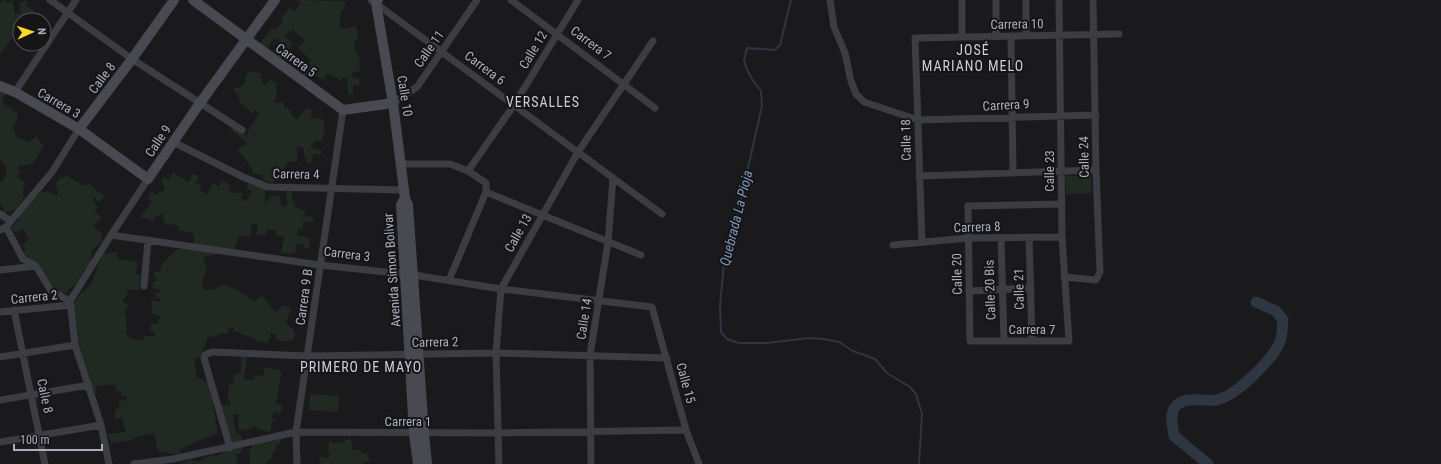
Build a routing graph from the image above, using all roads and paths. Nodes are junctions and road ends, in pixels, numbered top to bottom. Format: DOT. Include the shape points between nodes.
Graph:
graph roads {
  1 [pos="50,0"];
  2 [pos="76,0"];
  3 [pos="174,0"];
  4 [pos="193,0"];
  5 [pos="275,0"];
  6 [pos="477,0"];
  7 [pos="511,0"];
  8 [pos="578,0"];
  9 [pos="830,0"];
  10 [pos="962,0"];
  11 [pos="996,0"];
  12 [pos="1026,0"];
  13 [pos="1060,0"];
  14 [pos="1093,0"];
  15 [pos="375,1"];
  16 [pos="66,13"];
  17 [pos="558,33"];
  18 [pos="1119,34"];
  19 [pos="1026,35"];
  20 [pos="1060,35"];
  21 [pos="1094,35"];
  22 [pos="996,36"];
  23 [pos="1011,36"];
  24 [pos="962,37"];
  25 [pos="915,38"];
  26 [pos="246,40"];
  27 [pos="653,41"];
  28 [pos="442,51"];
  29 [pos="132,59"];
  30 [pos="624,82"];
  31 [pos="0,86"];
  32 [pos="15,92"];
  33 [pos="200,103"];
  34 [pos="393,103"];
  35 [pos="514,104"];
  36 [pos="655,108"];
  37 [pos="343,110"];
  38 [pos="1061,115"];
  39 [pos="1096,115"];
  40 [pos="1013,117"];
  41 [pos="918,120"];
  42 [pos="79,129"];
  43 [pos="242,130"];
  44 [pos="173,142"];
  45 [pos="578,152"];
  46 [pos="402,164"];
  47 [pos="1096,170"];
  48 [pos="468,171"];
  49 [pos="1061,171"];
  50 [pos="1013,173"];
  51 [pos="919,176"];
  52 [pos="613,178"];
  53 [pos="148,179"];
  54 [pos="332,187"];
  55 [pos="486,192"];
  56 [pos="404,194"];
  57 [pos="1062,204"];
  58 [pos="0,214"];
  59 [pos="662,214"];
  60 [pos="542,215"];
  61 [pos="6,226"];
  62 [pos="111,234"];
  63 [pos="1029,237"];
  64 [pos="1062,237"];
  65 [pos="968,238"];
  66 [pos="1001,238"];
  67 [pos="148,240"];
  68 [pos="608,242"];
  69 [pos="922,242"];
  70 [pos="893,245"];
  71 [pos="641,255"];
  72 [pos="320,264"];
  73 [pos="36,266"];
  74 [pos="0,270"];
  75 [pos="410,275"];
  76 [pos="1064,277"];
  77 [pos="449,280"];
  78 [pos="144,286"];
  79 [pos="1031,288"];
  80 [pos="500,289"];
  81 [pos="1002,290"];
  82 [pos="969,291"];
  83 [pos="598,302"];
  84 [pos="70,303"];
  85 [pos="652,307"];
  86 [pos="14,310"];
  87 [pos="0,312"];
  88 [pos="970,341"];
  89 [pos="1004,341"];
  90 [pos="1032,341"];
  91 [pos="1070,341"];
  92 [pos="75,345"];
  93 [pos="22,353"];
  94 [pos="496,353"];
  95 [pos="414,355"];
  96 [pos="590,355"];
  97 [pos="307,356"];
  98 [pos="0,357"];
  99 [pos="667,358"];
  100 [pos="88,385"];
  101 [pos="31,394"];
  102 [pos="0,400"];
  103 [pos="101,425"];
  104 [pos="686,430"];
  105 [pos="591,431"];
  106 [pos="296,432"];
  107 [pos="419,433"];
  108 [pos="497,433"];
  109 [pos="39,435"];
  110 [pos="0,442"];
  111 [pos="230,448"];
  112 [pos="174,462"];
  113 [pos="45,464"];
  114 [pos="109,464"];
  115 [pos="134,464"];
  116 [pos="296,464"];
  117 [pos="418,464"];
  118 [pos="428,464"];
  119 [pos="499,464"];
  120 [pos="591,464"];
  121 [pos="699,464"];
  1 -- 16 [label="street"];
  2 -- 16 [label="street"];
  3 -- 29 [label="main road, Calle 8"];
  4 -- 26 [label="main road, Carrera 5"];
  5 -- 26 [label="main road, Calle 9"];
  6 -- 28 [label="street, Calle 11"];
  7 -- 17 [label="street, Carrera 7"];
  8 -- 17 [label="street, Calle 12"];
  9 -- 41 [label="street" via="834,27 845,53 856,94 864,102"];
  10 -- 24 [label="street"];
  11 -- 22 [label="street"];
  12 -- 19 [label="street"];
  13 -- 20 [label="street, Calle 23"];
  14 -- 21 [label="street, Calle 24"];
  15 -- 28 [label="street, Carrera 6"];
  15 -- 34 [label="main road, Calle 10"];
  16 -- 29 [label="street"];
  16 -- 32 [label="street"];
  17 -- 30 [label="street, Carrera 7"];
  17 -- 35 [label="street, Calle 12"];
  18 -- 21 [label="street, Carrera 10"];
  19 -- 20 [label="street, Carrera 10"];
  19 -- 23 [label="street, Carrera 10"];
  20 -- 21 [label="street, Carrera 10"];
  20 -- 38 [label="street, Calle 23"];
  21 -- 39 [label="street, Calle 24"];
  22 -- 23 [label="street, Carrera 10"];
  22 -- 24 [label="street, Carrera 10"];
  23 -- 40 [label="street"];
  24 -- 25 [label="street, Carrera 10"];
  25 -- 41 [label="street, Calle 18"];
  26 -- 33 [label="main road, Calle 9"];
  26 -- 37 [label="main road, Carrera 5"];
  27 -- 30 [label="street, Calle 13"];
  28 -- 34 [label="street, Calle 11" via="417,87"];
  28 -- 35 [label="street, Carrera 6"];
  29 -- 33 [label="street"];
  29 -- 42 [label="main road, Calle 8"];
  30 -- 36 [label="street, Carrera 7"];
  30 -- 45 [label="street, Calle 13"];
  31 -- 32 [label="main road, Carrera 3"];
  32 -- 42 [label="main road, Carrera 3"];
  33 -- 43 [label="street"];
  33 -- 44 [label="main road, Calle 9"];
  34 -- 37 [label="main road"];
  34 -- 46 [label="main road, Calle 10"];
  35 -- 45 [label="street, Carrera 6"];
  35 -- 48 [label="street, Calle 12"];
  37 -- 54 [label="street, Carrera 9 B"];
  38 -- 39 [label="street, Carrera 9"];
  38 -- 40 [label="street, Carrera 9"];
  38 -- 49 [label="street, Calle 23"];
  39 -- 47 [label="street, Calle 24"];
  40 -- 41 [label="street, Carrera 9"];
  40 -- 50 [label="street"];
  41 -- 51 [label="street, Calle 18"];
  42 -- 53 [label="main road, Carrera 3"];
  42 -- 61 [label="street, Calle 8" via="52,172"];
  44 -- 53 [label="main road, Calle 9"];
  44 -- 54 [label="street, Carrera 4" via="268,187"];
  45 -- 52 [label="street, Carrera 6"];
  45 -- 60 [label="street, Calle 13"];
  46 -- 48 [label="street" via="450,164"];
  46 -- 56 [label="main road, Calle 10"];
  47 -- 49 [label="street"];
  47 -- 76 [label="street, Calle 24" via="1100,272 1096,280"];
  48 -- 55 [label="street" via="486,183"];
  49 -- 50 [label="street"];
  49 -- 57 [label="street, Calle 23"];
  50 -- 51 [label="street"];
  51 -- 69 [label="street, Calle 18"];
  52 -- 59 [label="street, Carrera 6"];
  52 -- 68 [label="street, Calle 14"];
  53 -- 62 [label="street, Calle 9"];
  54 -- 56 [label="street, Carrera 4"];
  54 -- 72 [label="street, Carrera 9 B"];
  55 -- 60 [label="street"];
  55 -- 77 [label="street"];
  56 -- 75 [label="main road, Avenida Simon Bolivar" via="401,205"];
  57 -- 64 [label="street, Calle 23"];
  57 -- 65 [label="street, Calle 20" via="968,206"];
  58 -- 61 [label="street"];
  60 -- 68 [label="street"];
  60 -- 80 [label="street, Calle 13"];
  61 -- 73 [label="street" via="23,259"];
  62 -- 67 [label="street, Carrera 3"];
  62 -- 84 [label="street, Calle 9"];
  63 -- 64 [label="street, Carrera 8"];
  63 -- 66 [label="street, Carrera 8"];
  63 -- 79 [label="street, Calle 21"];
  64 -- 76 [label="street, Calle 23"];
  65 -- 66 [label="street, Carrera 8"];
  65 -- 69 [label="street, Carrera 8"];
  65 -- 82 [label="street, Calle 20"];
  66 -- 81 [label="street, Calle 20 Bis"];
  67 -- 72 [label="street, Carrera 3"];
  67 -- 78 [label="street"];
  68 -- 71 [label="street"];
  68 -- 83 [label="street, Calle 14"];
  69 -- 70 [label="street, Carrera 8"];
  72 -- 75 [label="street, Carrera 3"];
  72 -- 97 [label="street, Carrera 9 B"];
  73 -- 74 [label="street"];
  73 -- 84 [label="street" via="51,291"];
  75 -- 77 [label="street, Carrera 3"];
  75 -- 95 [label="main road, Avenida Simon Bolivar"];
  76 -- 91 [label="street, Calle 23"];
  77 -- 80 [label="street, Carrera 3"];
  79 -- 81 [label="street"];
  79 -- 90 [label="street, Calle 21"];
  80 -- 83 [label="street, Carrera 3"];
  80 -- 94 [label="street, Calle 13"];
  81 -- 82 [label="street"];
  81 -- 89 [label="street, Calle 20 Bis"];
  82 -- 88 [label="street, Calle 20"];
  83 -- 85 [label="street, Carrera 3"];
  83 -- 96 [label="street, Calle 14"];
  84 -- 86 [label="street, Carrera 2"];
  84 -- 92 [label="street"];
  85 -- 99 [label="street, Calle 15"];
  86 -- 87 [label="street, Carrera 2"];
  86 -- 93 [label="street, Calle 8"];
  88 -- 89 [label="street, Carrera 7"];
  89 -- 90 [label="street, Carrera 7"];
  90 -- 91 [label="street, Carrera 7"];
  92 -- 93 [label="street"];
  92 -- 100 [label="street"];
  93 -- 98 [label="street"];
  93 -- 101 [label="street, Calle 8"];
  94 -- 95 [label="street, Carrera 2"];
  94 -- 96 [label="street, Carrera 2"];
  94 -- 108 [label="street, Calle 13"];
  95 -- 97 [label="street, Carrera 2"];
  95 -- 107 [label="main road, Avenida Simon Bolivar"];
  96 -- 99 [label="street, Carrera 2"];
  96 -- 105 [label="street, Calle 14"];
  97 -- 106 [label="street, Carrera 9 B"];
  97 -- 111 [label="street, Carrera 2" via="212,352 205,355"];
  99 -- 104 [label="street, Calle 15"];
  100 -- 101 [label="street"];
  100 -- 103 [label="street"];
  101 -- 102 [label="street"];
  101 -- 109 [label="street, Calle 8"];
  103 -- 109 [label="street"];
  103 -- 114 [label="street"];
  104 -- 105 [label="street, Carrera 1"];
  104 -- 121 [label="street, Calle 15"];
  105 -- 108 [label="street, Carrera 1"];
  105 -- 120 [label="street, Calle 14"];
  106 -- 107 [label="street, Carrera 1"];
  106 -- 111 [label="street, Carrera 1"];
  106 -- 116 [label="street, Carrera 9 B"];
  107 -- 108 [label="street, Carrera 1"];
  107 -- 117 [label="main road, Avenida Simon Bolivar"];
  107 -- 118 [label="main road, Avenida Simon Bolivar"];
  108 -- 119 [label="street, Calle 13"];
  109 -- 110 [label="street"];
  109 -- 113 [label="street, Calle 8"];
  111 -- 112 [label="street, Carrera 1"];
  112 -- 115 [label="street, Carrera 1"];
}
